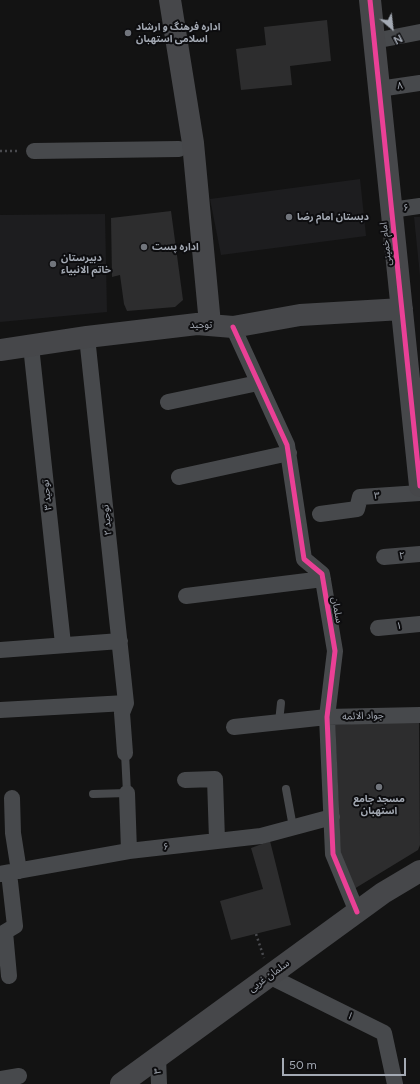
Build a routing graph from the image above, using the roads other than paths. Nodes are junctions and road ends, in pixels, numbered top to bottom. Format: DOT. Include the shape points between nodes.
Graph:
graph roads {
  1 [pos="155,0"];
  2 [pos="170,0"];
  3 [pos="370,0"];
  4 [pos="420,32"];
  5 [pos="374,41"];
  6 [pos="420,83"];
  7 [pos="379,89"];
  8 [pos="186,148"];
  9 [pos="34,151"];
  10 [pos="420,206"];
  11 [pos="392,210"];
  12 [pos="402,310"];
  13 [pos="204,324"];
  14 [pos="233,327"];
  15 [pos="87,337"];
  16 [pos="31,346"];
  17 [pos="0,350"];
  18 [pos="414,374"];
  19 [pos="258,383"];
  20 [pos="168,402"];
  21 [pos="418,438"];
  22 [pos="289,453"];
  23 [pos="179,477"];
  24 [pos="420,486"];
  25 [pos="420,493"];
  26 [pos="320,514"];
  27 [pos="420,554"];
  28 [pos="384,557"];
  29 [pos="323,579"];
  30 [pos="186,596"];
  31 [pos="420,624"];
  32 [pos="378,628"];
  33 [pos="120,641"];
  34 [pos="63,644"];
  35 [pos="0,650"];
  36 [pos="126,703"];
  37 [pos="281,703"];
  38 [pos="0,710"];
  39 [pos="420,714"];
  40 [pos="327,718"];
  41 [pos="279,722"];
  42 [pos="234,727"];
  43 [pos="125,753"];
  44 [pos="185,780"];
  45 [pos="286,789"];
  46 [pos="93,794"];
  47 [pos="127,794"];
  48 [pos="12,798"];
  49 [pos="332,817"];
  50 [pos="293,827"];
  51 [pos="217,840"];
  52 [pos="129,851"];
  53 [pos="420,871"];
  54 [pos="9,873"];
  55 [pos="357,912"];
  56 [pos="9,976"];
  57 [pos="269,976"];
  58 [pos="158,1057"];
  59 [pos="20,1076"];
  60 [pos="0,1079"];
  61 [pos="121,1084"];
  62 [pos="159,1084"];
  63 [pos="396,1084"];
  1 -- 8 [label="street"];
  2 -- 8 [label="street"];
  3 -- 5 [label="street, امام خمینی"];
  4 -- 5 [label="street"];
  5 -- 7 [label="street, امام خمینی"];
  6 -- 7 [label="street, ۸"];
  7 -- 11 [label="street, امام خمینی"];
  8 -- 9 [label="street"];
  8 -- 13 [label="street"];
  10 -- 11 [label="street, ۶"];
  11 -- 12 [label="street, امام خمینی"];
  12 -- 14 [label="street, توحید" via="300,315"];
  12 -- 18 [label="street, امام خمینی"];
  13 -- 14 [label="street, توحید"];
  13 -- 15 [label="street, توحید"];
  14 -- 19 [label="street"];
  15 -- 16 [label="street, توحید"];
  15 -- 33 [label="street, توحید ۲"];
  16 -- 17 [label="street, توحید"];
  16 -- 34 [label="street, توحید ۳"];
  18 -- 21 [label="street, امام خمینی"];
  19 -- 20 [label="street"];
  19 -- 22 [label="street" via="288,445"];
  21 -- 24 [label="street, امام خمینی"];
  22 -- 23 [label="street"];
  22 -- 29 [label="street" via="304,559 322,574"];
  25 -- 26 [label="street, ۳" via="360,497 356,509"];
  27 -- 28 [label="street, ۲"];
  29 -- 30 [label="street"];
  29 -- 40 [label="street, سلمان" via="335,651"];
  31 -- 32 [label="street, ۱"];
  33 -- 34 [label="street"];
  33 -- 36 [label="street, توحید ۲"];
  34 -- 35 [label="street"];
  36 -- 38 [label="street"];
  36 -- 43 [label="street, توحید ۲" via="122,713"];
  37 -- 41 [label="lane"];
  39 -- 40 [label="street, جواد الائمه"];
  40 -- 41 [label="street, جواد الائمه"];
  40 -- 49 [label="street, سلمان"];
  41 -- 42 [label="street, جواد الائمه"];
  43 -- 47 [label="lane"];
  44 -- 51 [label="street" via="215,779"];
  45 -- 50 [label="lane"];
  46 -- 47 [label="lane"];
  47 -- 52 [label="street"];
  48 -- 54 [label="street" via="13,833"];
  49 -- 50 [label="street, ۶"];
  49 -- 55 [label="street, سلمان" via="333,854"];
  50 -- 51 [label="street, ۶" via="261,836"];
  51 -- 52 [label="street, ۶"];
  52 -- 54 [label="street, ۶"];
  53 -- 55 [label="street, سلمان غربی"];
  54 -- 56 [label="street" via="15,926 5,932"];
  55 -- 57 [label="street, سلمان غربی"];
  57 -- 58 [label="street, سلمان غربی"];
  57 -- 63 [label="street, ۱" via="384,1034"];
  58 -- 61 [label="street, سلمان غربی"];
  58 -- 62 [label="street, ۳"];
  59 -- 60 [label="street"];
}
